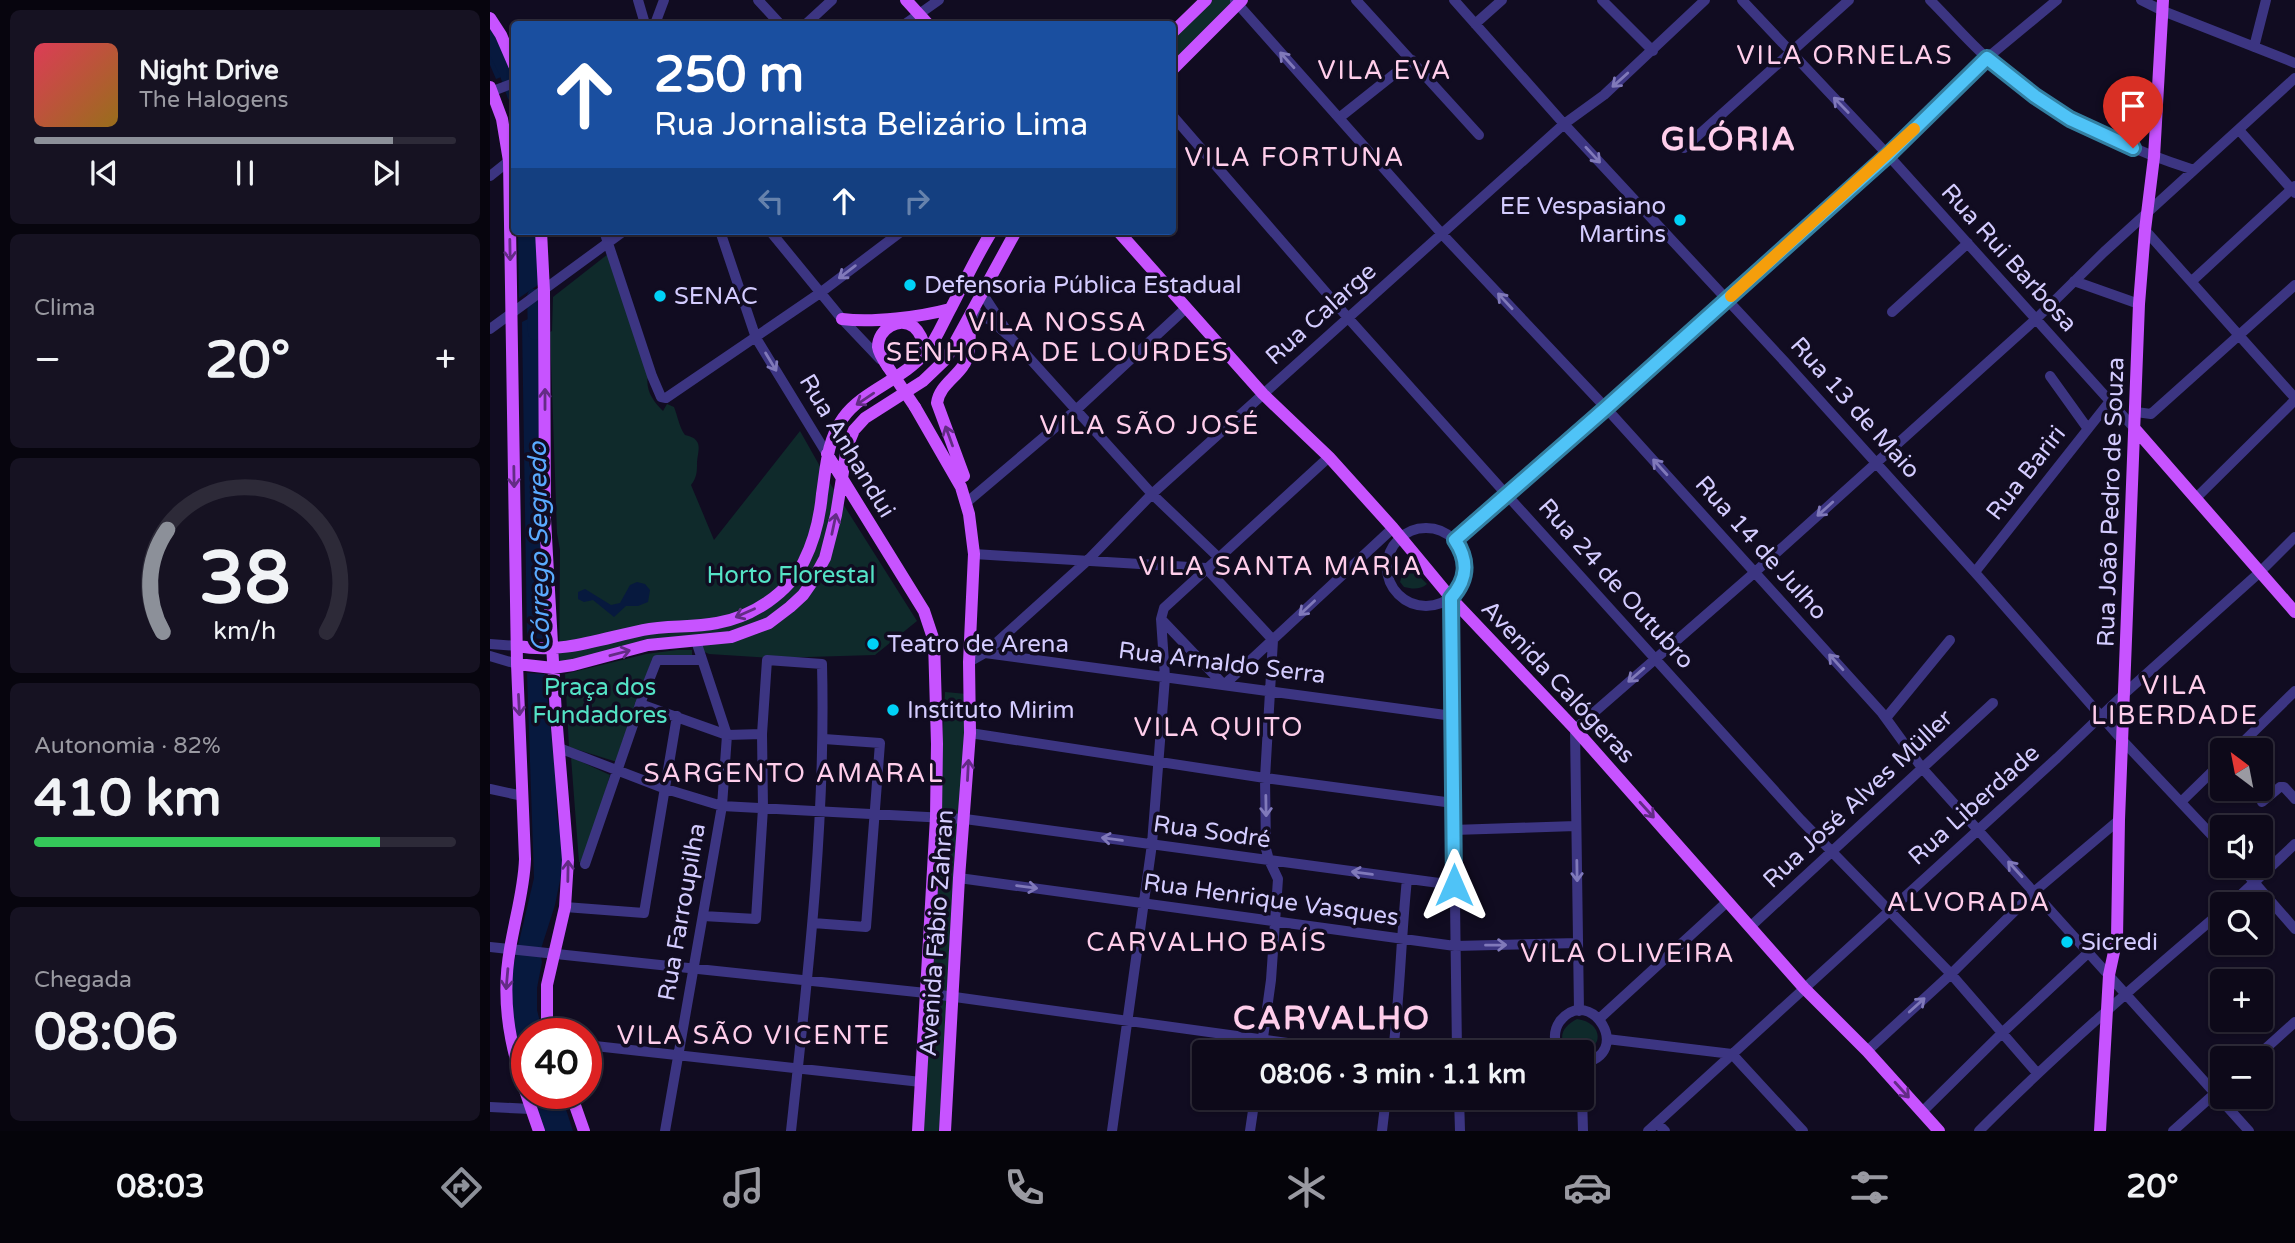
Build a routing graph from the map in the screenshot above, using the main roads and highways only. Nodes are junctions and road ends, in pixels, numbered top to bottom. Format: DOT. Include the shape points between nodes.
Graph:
graph roads {
  1 [pos="906,0"];
  2 [pos="1206,0"];
  3 [pos="1237,1"];
  4 [pos="2163,6"];
  5 [pos="490,18"];
  6 [pos="925,21"];
  7 [pos="1176,29"];
  8 [pos="511,58"];
  9 [pos="1176,66"];
  10 [pos="493,90"];
  11 [pos="511,204"];
  12 [pos="512,235"];
  13 [pos="541,235"];
  14 [pos="990,235"];
  15 [pos="1014,235"];
  16 [pos="1122,235"];
  17 [pos="950,309"];
  18 [pos="972,314"];
  19 [pos="842,319"];
  20 [pos="926,352"];
  21 [pos="2135,429"];
  22 [pos="827,454"];
  23 [pos="842,478"];
  24 [pos="968,506"];
  25 [pos="2295,612"];
  26 [pos="522,647"];
  27 [pos="550,649"];
  28 [pos="522,665"];
  29 [pos="550,668"];
  30 [pos="936,681"];
  31 [pos="547,1018"];
  32 [pos="576,1109"];
  33 [pos="539,1131"];
  34 [pos="584,1131"];
  35 [pos="918,1131"];
  36 [pos="945,1131"];
  37 [pos="1939,1131"];
  38 [pos="2100,1131"];
  1 -- 6 [label="main road"];
  2 -- 7 [label="main road"];
  3 -- 9 [label="main road"];
  4 -- 21 [label="main road, Rua João Pedro de Souza" via="2139,304"];
  5 -- 8 [label="main road"];
  10 -- 11 [label="main road, one-way" via="509,161"];
  12 -- 26 [label="main road, one-way"];
  27 -- 13 [label="main road, one-way"];
  14 -- 17 [label="main road"];
  15 -- 18 [label="main road"];
  16 -- 37 [label="main road, Avenida Calógeras, one-way" via="1263,394 1329,457 1451,598"];
  17 -- 19 [label="main road" via="877,320"];
  17 -- 20 [label="main road"];
  18 -- 23 [label="main road" via="946,359 854,430"];
  24 -- 18 [label="main road, one-way" via="966,481 937,403 938,395 965,365"];
  20 -- 22 [label="main road, one-way" via="910,370 850,409"];
  20 -- 24 [label="main road, Avenida Fábio Zahran, bridge" via="915,328 900,322 881,335 879,351"];
  21 -- 25 [label="main road, Rua Rui Barbosa"];
  21 -- 38 [label="main road, Rua João Pedro de Souza" via="2117,938 2109,975"];
  22 -- 23 [label="main road, Rua Anhandui"];
  22 -- 27 [label="main road, one-way" via="822,497 805,559 777,595 745,615 717,624 645,629"];
  29 -- 23 [label="main road, one-way" via="648,645 732,638 769,623 803,595 818,570 830,541"];
  23 -- 30 [label="main road, Rua Anhandui" via="928,618"];
  36 -- 24 [label="main road, Avenida Fábio Zahran, one-way" via="970,733 974,554"];
  26 -- 27 [label="main road"];
  26 -- 28 [label="main road"];
  27 -- 29 [label="main road"];
  28 -- 29 [label="main road"];
  28 -- 33 [label="main road, one-way" via="525,882 505,1005 510,1041"];
  31 -- 29 [label="main road, one-way" via="547,985 565,907 568,860"];
  30 -- 35 [label="main road, Avenida Fábio Zahran" via="936,817"];
  32 -- 34 [label="main road"];
}
